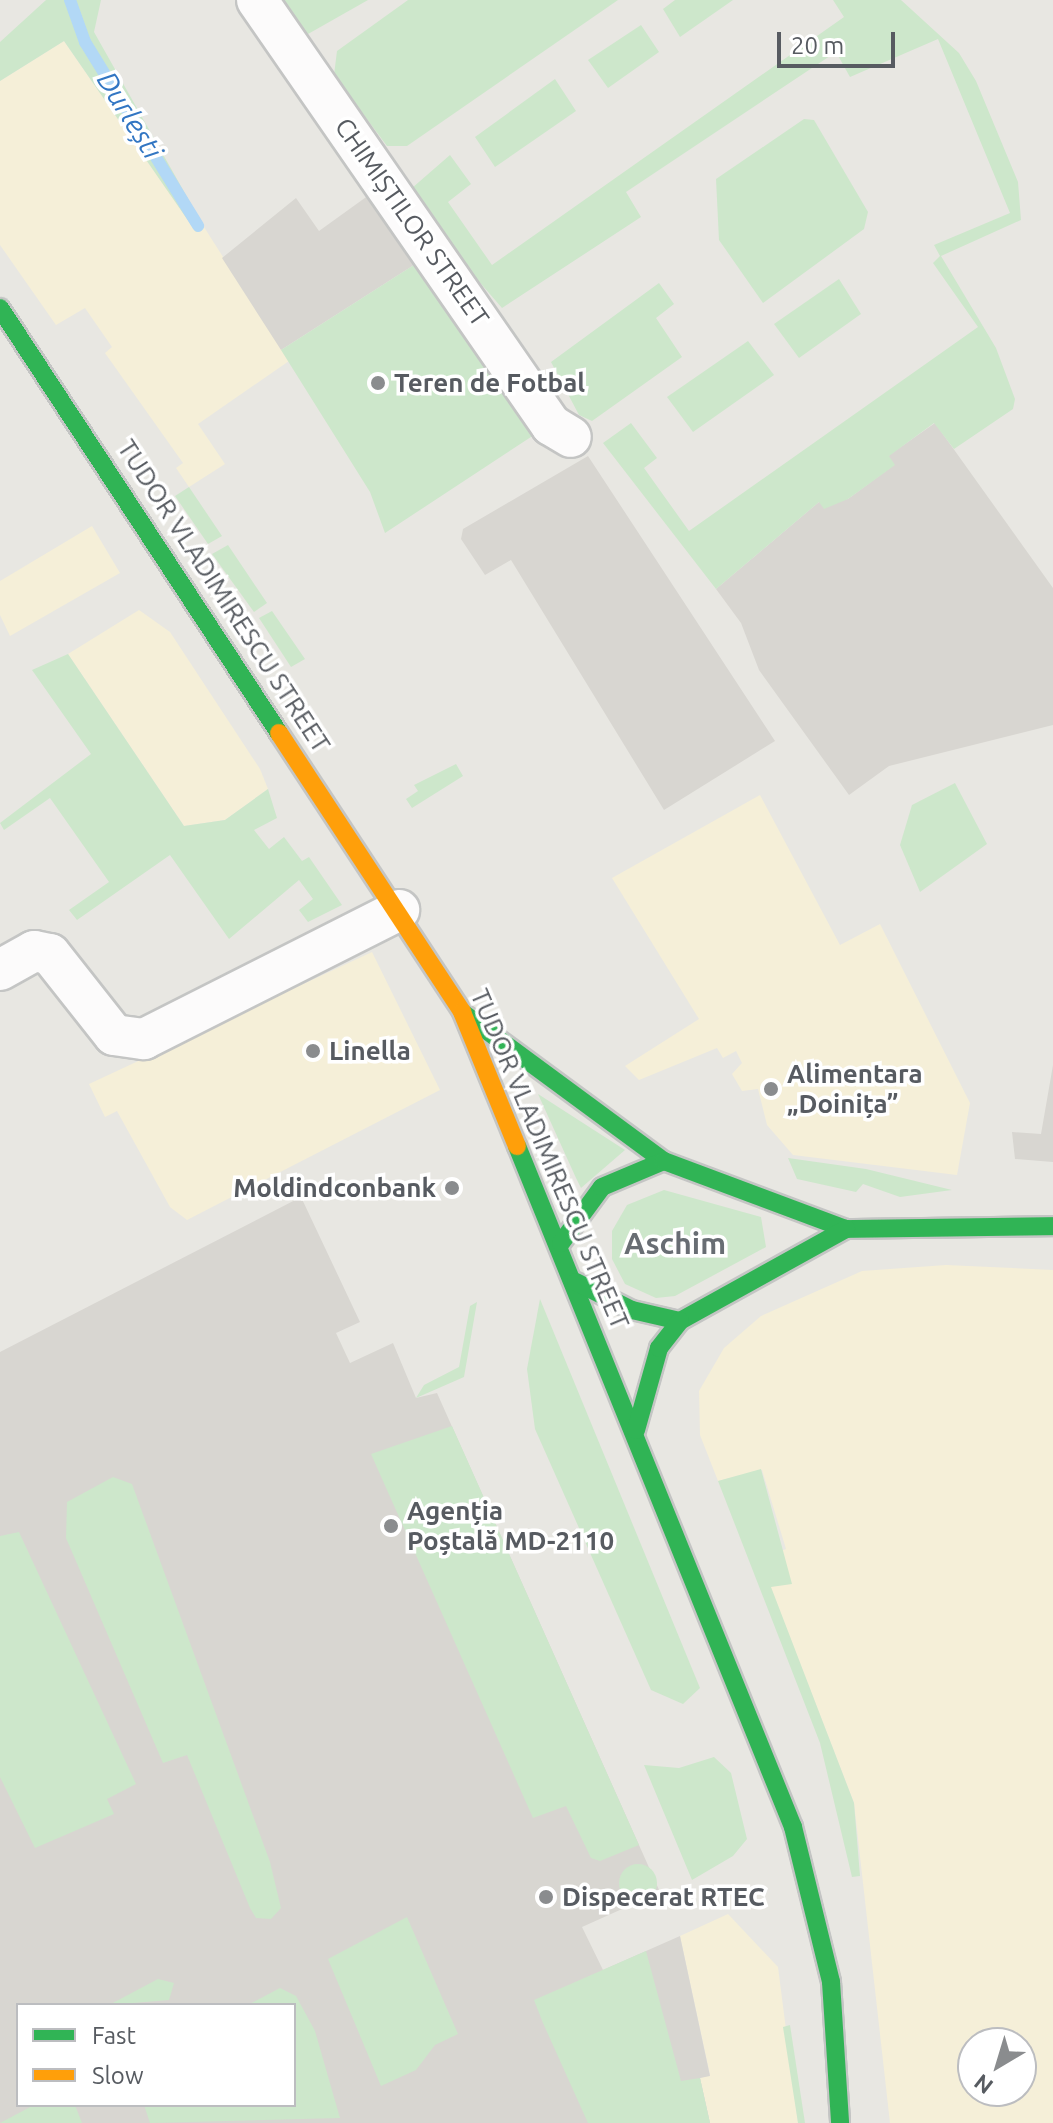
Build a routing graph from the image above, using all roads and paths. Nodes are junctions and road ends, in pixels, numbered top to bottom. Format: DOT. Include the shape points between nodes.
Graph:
graph roads {
  1 [pos="257,0"];
  2 [pos="0,308"];
  3 [pos="571,437"];
  4 [pos="399,910"];
  5 [pos="0,970"];
  6 [pos="462,1012"];
  7 [pos="664,1161"];
  8 [pos="1053,1226"];
  9 [pos="846,1229"];
  10 [pos="561,1243"];
  11 [pos="576,1282"];
  12 [pos="680,1321"];
  13 [pos="636,1430"];
  14 [pos="840,2123"];
  1 -- 3 [label="street, CHIMIȘTILOR STREET" via="551,425"];
  2 -- 4 [label="main road, TUDOR VLADIMIRESCU STREET"];
  4 -- 5 [label="street" via="144,1039 114,1035 50,954 34,951"];
  4 -- 6 [label="main road, TUDOR VLADIMIRESCU STREET"];
  6 -- 7 [label="main road"];
  6 -- 10 [label="main road, TUDOR VLADIMIRESCU STREET"];
  7 -- 9 [label="main road"];
  7 -- 10 [label="main road" via="602,1187"];
  8 -- 9 [label="main road"];
  9 -- 12 [label="main road"];
  10 -- 11 [label="main road, TUDOR VLADIMIRESCU STREET"];
  11 -- 12 [label="main road" via="632,1310"];
  11 -- 13 [label="main road, TUDOR VLADIMIRESCU STREET"];
  12 -- 13 [label="main road" via="659,1348"];
  13 -- 14 [label="main road, TUDOR VLADIMIRESCU STREET" via="793,1827 831,1982"];
}
